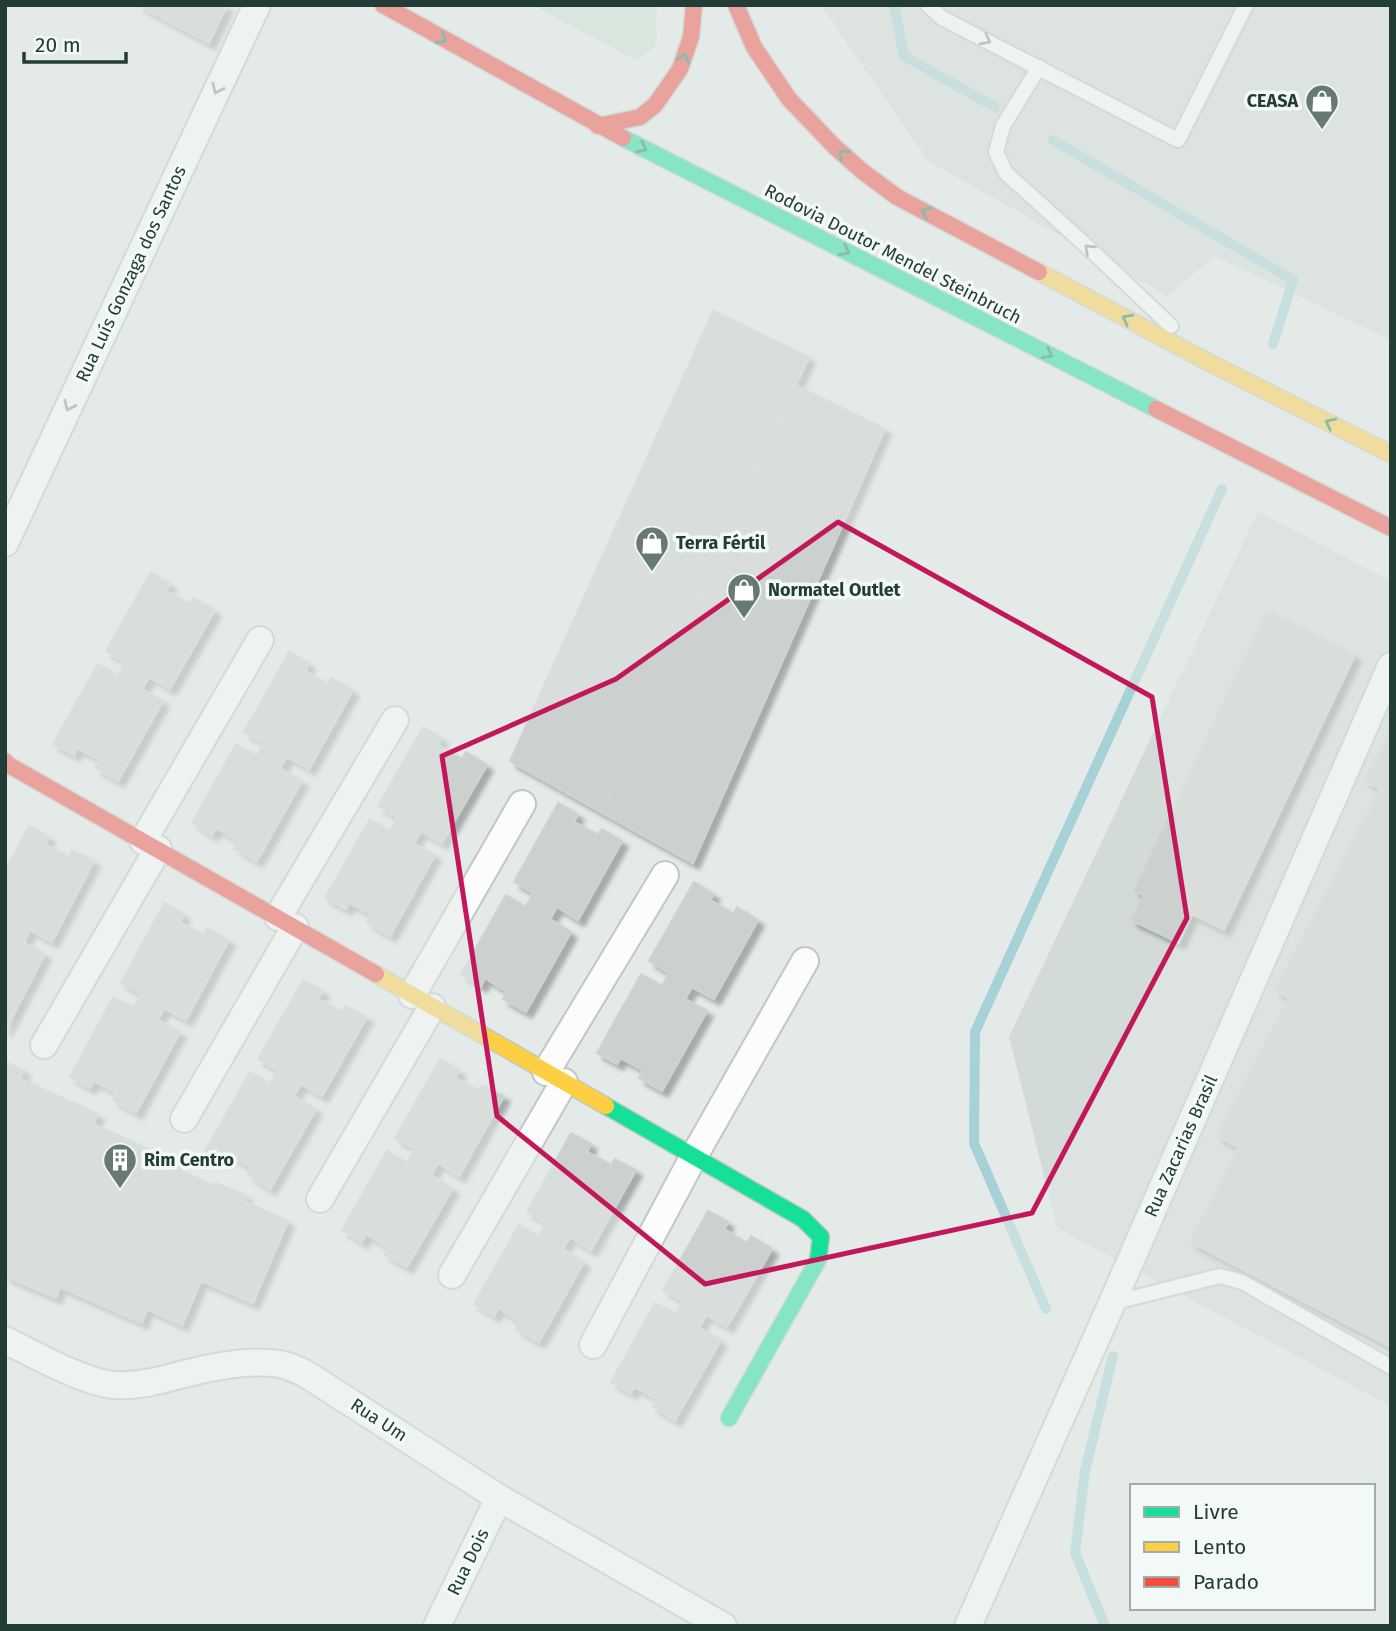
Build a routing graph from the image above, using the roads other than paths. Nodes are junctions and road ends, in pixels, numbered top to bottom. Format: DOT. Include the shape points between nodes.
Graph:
graph roads {
  1 [pos="257,5"];
  2 [pos="383,5"];
  3 [pos="694,5"];
  4 [pos="736,5"];
  5 [pos="928,5"];
  6 [pos="1246,5"];
  7 [pos="1038,68"];
  8 [pos="598,126"];
  9 [pos="1210,363"];
  10 [pos="1391,454"];
  11 [pos="1391,528"];
  12 [pos="5,543"];
  13 [pos="260,640"];
  14 [pos="1391,666"];
  15 [pos="395,720"];
  16 [pos="6,763"];
  17 [pos="522,804"];
  18 [pos="150,845"];
  19 [pos="665,875"];
  20 [pos="287,922"];
  21 [pos="805,961"];
  22 [pos="422,1001"];
  23 [pos="44,1045"];
  24 [pos="555,1077"];
  25 [pos="184,1119"];
  26 [pos="694,1156"];
  27 [pos="320,1199"];
  28 [pos="452,1275"];
  29 [pos="1112,1304"];
  30 [pos="5,1340"];
  31 [pos="593,1345"];
  32 [pos="1391,1367"];
  33 [pos="729,1418"];
  34 [pos="499,1498"];
  35 [pos="437,1626"];
  36 [pos="723,1626"];
  37 [pos="968,1626"];
  1 -- 12 [label="street, Rua Luís Gonzaga dos Santos, one-way"];
  2 -- 8 [label="main road, Rodovia Doutor Mendel Steinbruch, one-way"];
  8 -- 3 [label="main road, one-way" via="640,117 654,105 680,69 691,37"];
  9 -- 4 [label="main road, one-way" via="897,197 862,171 789,99 754,47"];
  5 -- 7 [label="lane, one-way" via="942,18"];
  6 -- 7 [label="lane" via="1178,140"];
  9 -- 7 [label="lane, one-way" via="1006,173 996,152 1003,126"];
  8 -- 11 [label="main road, Rodovia Doutor Mendel Steinbruch, one-way"];
  10 -- 9 [label="main road, one-way"];
  13 -- 18 [label="street"];
  14 -- 29 [label="street, Rua Zacarias Brasil"];
  15 -- 20 [label="street"];
  16 -- 18 [label="main road"];
  17 -- 22 [label="street"];
  18 -- 20 [label="main road"];
  18 -- 23 [label="street"];
  19 -- 24 [label="street"];
  20 -- 22 [label="main road"];
  20 -- 25 [label="street"];
  21 -- 26 [label="street"];
  22 -- 24 [label="main road"];
  22 -- 27 [label="street"];
  24 -- 26 [label="main road"];
  24 -- 28 [label="street"];
  26 -- 31 [label="street"];
  26 -- 33 [label="main road" via="803,1219 821,1237 818,1260"];
  29 -- 32 [label="lane" via="1220,1276 1242,1282"];
  29 -- 37 [label="street, Rua Zacarias Brasil"];
  30 -- 34 [label="street, Rua Um" via="93,1381 114,1385 162,1381 239,1364 283,1364 327,1387"];
  34 -- 35 [label="street, Rua Dois"];
  34 -- 36 [label="street, Rua Um"];
}
